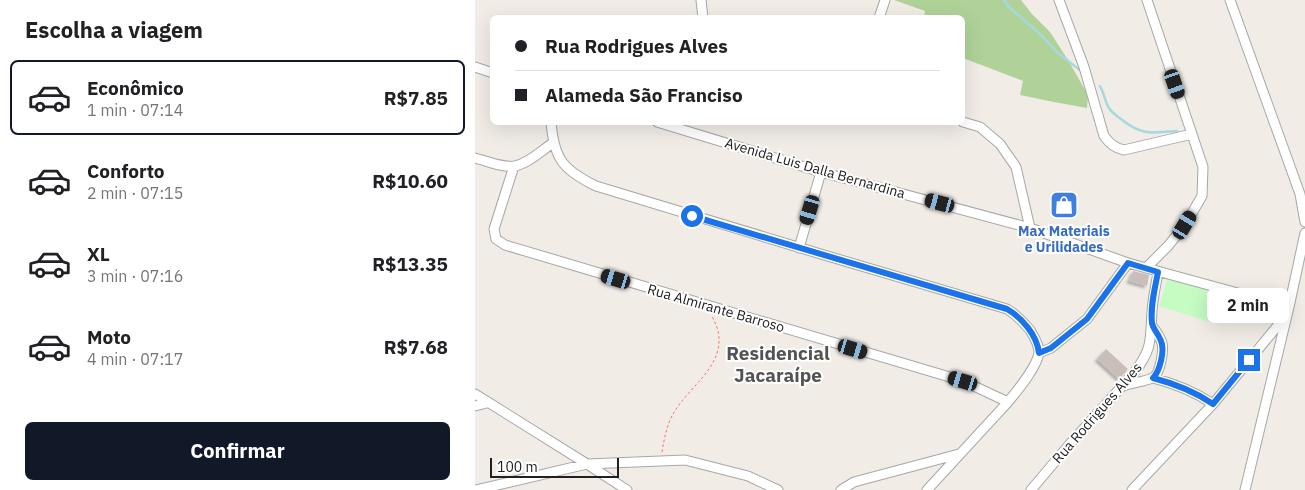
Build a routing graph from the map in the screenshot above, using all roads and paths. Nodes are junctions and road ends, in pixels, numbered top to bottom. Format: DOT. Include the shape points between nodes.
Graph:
graph roads {
  1 [pos="701,0"];
  2 [pos="885,0"];
  3 [pos="1059,0"];
  4 [pos="1147,0"];
  5 [pos="1230,0"];
  6 [pos="703,15"];
  7 [pos="880,15"];
  8 [pos="475,67"];
  9 [pos="490,72"];
  10 [pos="965,123"];
  11 [pos="551,125"];
  12 [pos="667,125"];
  13 [pos="1192,134"];
  14 [pos="553,143"];
  15 [pos="475,158"];
  16 [pos="514,166"];
  17 [pos="821,172"];
  18 [pos="1302,193"];
  19 [pos="1305,222"];
  20 [pos="1030,228"];
  21 [pos="1305,233"];
  22 [pos="799,248"];
  23 [pos="1128,263"];
  24 [pos="1145,268"];
  25 [pos="1158,272"];
  26 [pos="708,306"];
  27 [pos="1289,307"];
  28 [pos="1285,317"];
  29 [pos="1152,326"];
  30 [pos="1039,353"];
  31 [pos="1153,378"];
  32 [pos="1123,386"];
  33 [pos="475,394"];
  34 [pos="1008,402"];
  35 [pos="487,403"];
  36 [pos="1213,404"];
  37 [pos="475,406"];
  38 [pos="960,454"];
  39 [pos="661,461"];
  40 [pos="587,464"];
  41 [pos="476,490"];
  42 [pos="627,490"];
  43 [pos="778,490"];
  44 [pos="841,490"];
  45 [pos="927,490"];
  46 [pos="1031,490"];
  47 [pos="1132,490"];
  48 [pos="1245,490"];
  1 -- 6 [label="street"];
  2 -- 7 [label="street"];
  3 -- 13 [label="street" via="1105,136 1113,146 1124,150"];
  4 -- 13 [label="street"];
  5 -- 18 [label="street"];
  8 -- 9 [label="street"];
  10 -- 20 [label="street" via="980,127 1000,144 1016,167"];
  11 -- 14 [label="street"];
  12 -- 17 [label="street, Avenida Luis Dalla Bernardina"];
  13 -- 24 [label="street" via="1203,167 1202,196 1185,225"];
  14 -- 16 [label="street"];
  14 -- 22 [label="street" via="567,167 596,186"];
  15 -- 16 [label="street"];
  16 -- 26 [label="street, Rua Almirante Barroso" via="494,229 496,239 505,246"];
  17 -- 20 [label="street, Avenida Luis Dalla Bernardina"];
  17 -- 22 [label="street"];
  18 -- 19 [label="street"];
  20 -- 23 [label="street, Avenida Luis Dalla Bernardina"];
  21 -- 27 [label="street"];
  22 -- 30 [label="street" via="1007,309 1036,339"];
  23 -- 24 [label="street, Avenida Luis Dalla Bernardina"];
  23 -- 30 [label="street" via="1087,319 1051,348"];
  24 -- 25 [label="street, Avenida Luis Dalla Bernardina"];
  25 -- 27 [label="street, Avenida Luis Dalla Bernardina"];
  25 -- 29 [label="street, Rua Rodrigues Alves"];
  26 -- 34 [label="street, Rua Almirante Barroso" via="963,381"];
  26 -- 39 [label="path" via="718,331 719,349 706,373 671,417 664,435"];
  27 -- 28 [label="street"];
  28 -- 36 [label="street"];
  28 -- 48 [label="street"];
  29 -- 31 [label="street" via="1163,346 1157,374"];
  29 -- 32 [label="street, Rua Rodrigues Alves" via="1150,347 1144,360"];
  30 -- 34 [label="street" via="1029,375"];
  31 -- 32 [label="street"];
  31 -- 36 [label="street" via="1188,389"];
  32 -- 46 [label="street, Rua Rodrigues Alves"];
  33 -- 35 [label="street"];
  34 -- 38 [label="street"];
  35 -- 37 [label="street"];
  35 -- 40 [label="street"];
  36 -- 47 [label="street"];
  38 -- 44 [label="street" via="854,482"];
  38 -- 45 [label="street"];
  39 -- 40 [label="street"];
  39 -- 43 [label="street" via="685,460 748,476"];
  40 -- 41 [label="street"];
  40 -- 42 [label="street"];
}
